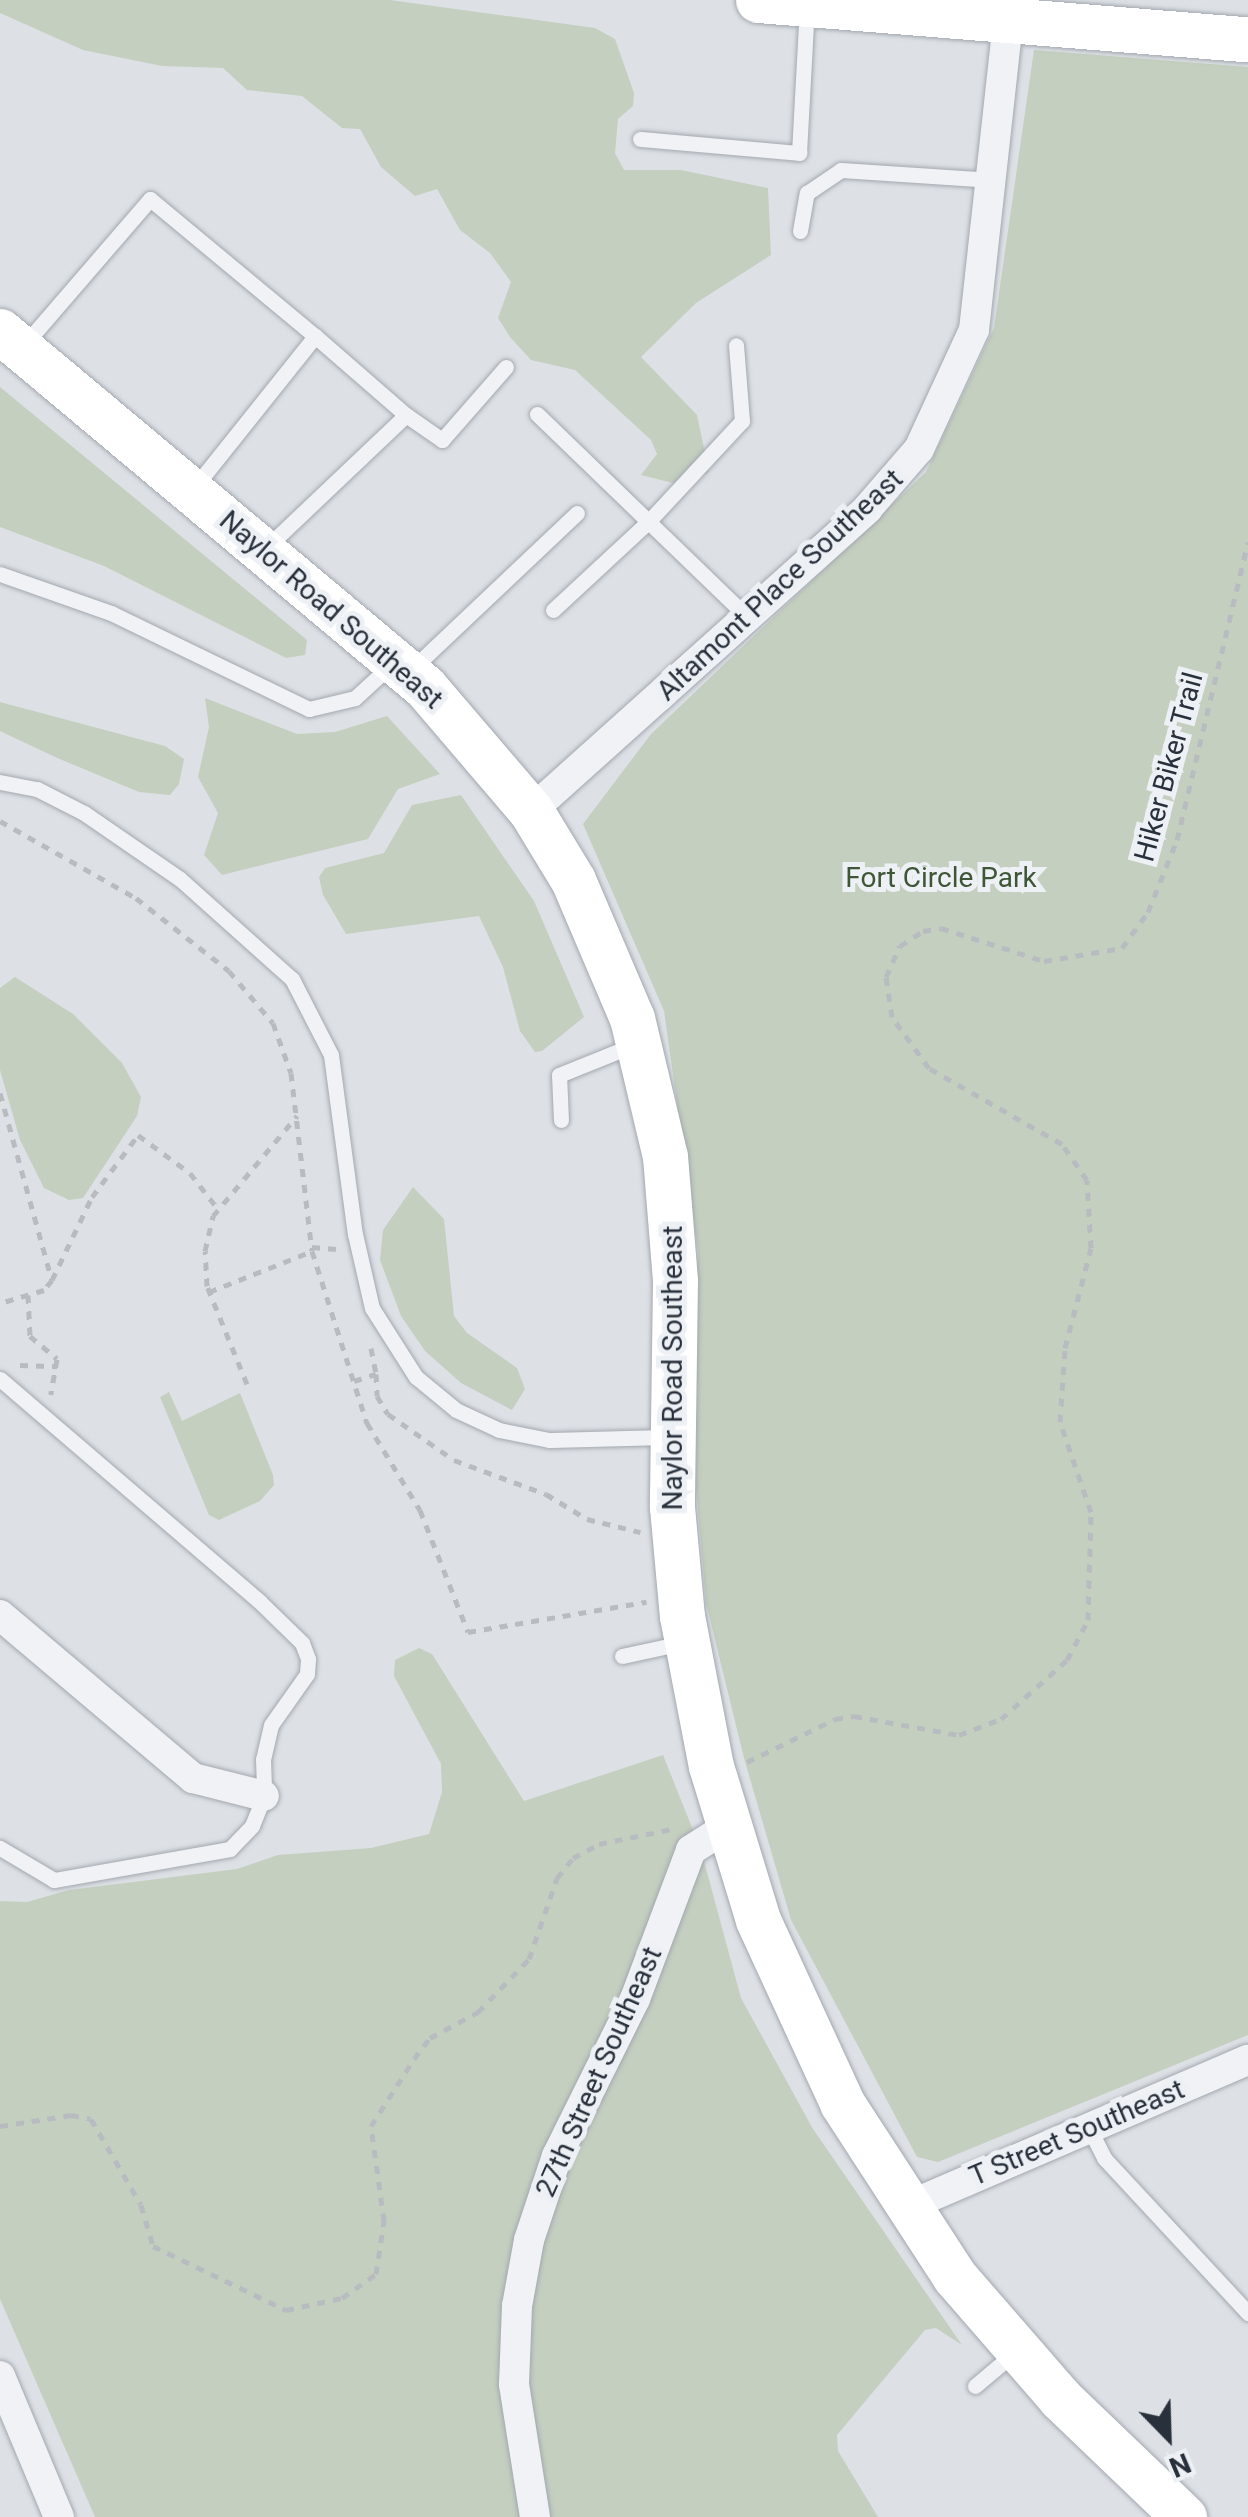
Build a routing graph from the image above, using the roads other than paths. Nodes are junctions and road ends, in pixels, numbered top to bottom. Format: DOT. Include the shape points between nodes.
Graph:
graph roads {
  1 [pos="758,0"];
  2 [pos="808,4"];
  3 [pos="1008,23"];
  4 [pos="1248,39"];
  5 [pos="640,139"];
  6 [pos="993,180"];
  7 [pos="800,232"];
  8 [pos="316,336"];
  9 [pos="11,339"];
  10 [pos="736,345"];
  11 [pos="506,366"];
  12 [pos="537,414"];
  13 [pos="406,415"];
  14 [pos="192,491"];
  15 [pos="577,513"];
  16 [pos="648,522"];
  17 [pos="264,549"];
  18 [pos="0,574"];
  19 [pos="552,610"];
  20 [pos="747,617"];
  21 [pos="402,666"];
  22 [pos="0,782"];
  23 [pos="532,811"];
  24 [pos="640,1042"];
  25 [pos="560,1120"];
  26 [pos="0,1379"];
  27 [pos="671,1437"];
  28 [pos="0,1615"];
  29 [pos="686,1642"];
  30 [pos="622,1656"];
  31 [pos="264,1796"];
  32 [pos="708,1826"];
  33 [pos="0,1848"];
  34 [pos="1248,2060"];
  35 [pos="1089,2128"];
  36 [pos="906,2207"];
  37 [pos="1247,2311"];
  38 [pos="1018,2351"];
  39 [pos="0,2376"];
  40 [pos="975,2386"];
  41 [pos="60,2517"];
  42 [pos="535,2517"];
  43 [pos="1184,2517"];
  1 -- 2 [label="street"];
  2 -- 3 [label="street"];
  2 -- 5 [label="lane" via="799,154"];
  3 -- 4 [label="street"];
  3 -- 6 [label="street, Altamont Place Southeast"];
  6 -- 7 [label="lane" via="841,170 807,193"];
  6 -- 20 [label="street, Altamont Place Southeast" via="974,330 930,431 887,490"];
  8 -- 9 [label="lane" via="150,199"];
  8 -- 13 [label="lane"];
  8 -- 14 [label="lane"];
  9 -- 14 [label="street, Naylor Road Southeast"];
  10 -- 16 [label="lane" via="742,422"];
  11 -- 13 [label="lane" via="442,440"];
  12 -- 16 [label="lane"];
  13 -- 17 [label="lane"];
  14 -- 17 [label="street, Naylor Road Southeast"];
  15 -- 21 [label="lane"];
  16 -- 19 [label="lane"];
  16 -- 20 [label="lane"];
  17 -- 21 [label="street, Naylor Road Southeast"];
  18 -- 21 [label="lane" via="110,613 309,709 355,698"];
  20 -- 23 [label="street, Altamont Place Southeast"];
  21 -- 23 [label="street, Naylor Road Southeast"];
  22 -- 27 [label="lane" via="37,789 84,813 180,879 292,979 336,1073 355,1234 372,1308 416,1376 456,1410 499,1430 549,1440"];
  23 -- 24 [label="street, Naylor Road Southeast" via="606,948"];
  24 -- 25 [label="lane" via="559,1076"];
  24 -- 27 [label="street, Naylor Road Southeast" via="672,1218"];
  26 -- 31 [label="lane" via="302,1643 307,1674 271,1724"];
  27 -- 29 [label="street, Naylor Road Southeast"];
  28 -- 31 [label="street" via="193,1778 218,1790"];
  29 -- 30 [label="lane"];
  29 -- 32 [label="street, Naylor Road Southeast"];
  31 -- 33 [label="lane" via="252,1826 230,1849 192,1860 54,1880"];
  32 -- 36 [label="street, Naylor Road Southeast" via="802,2024"];
  32 -- 42 [label="street, 27th Street Southeast" via="557,2156 529,2240 517,2306 514,2384"];
  34 -- 35 [label="street, T Street Southeast"];
  35 -- 36 [label="street, T Street Southeast"];
  35 -- 37 [label="lane" via="1104,2158"];
  36 -- 38 [label="street, Naylor Road Southeast"];
  38 -- 40 [label="lane"];
  38 -- 43 [label="street, Naylor Road Southeast"];
  39 -- 41 [label="street"];
}
